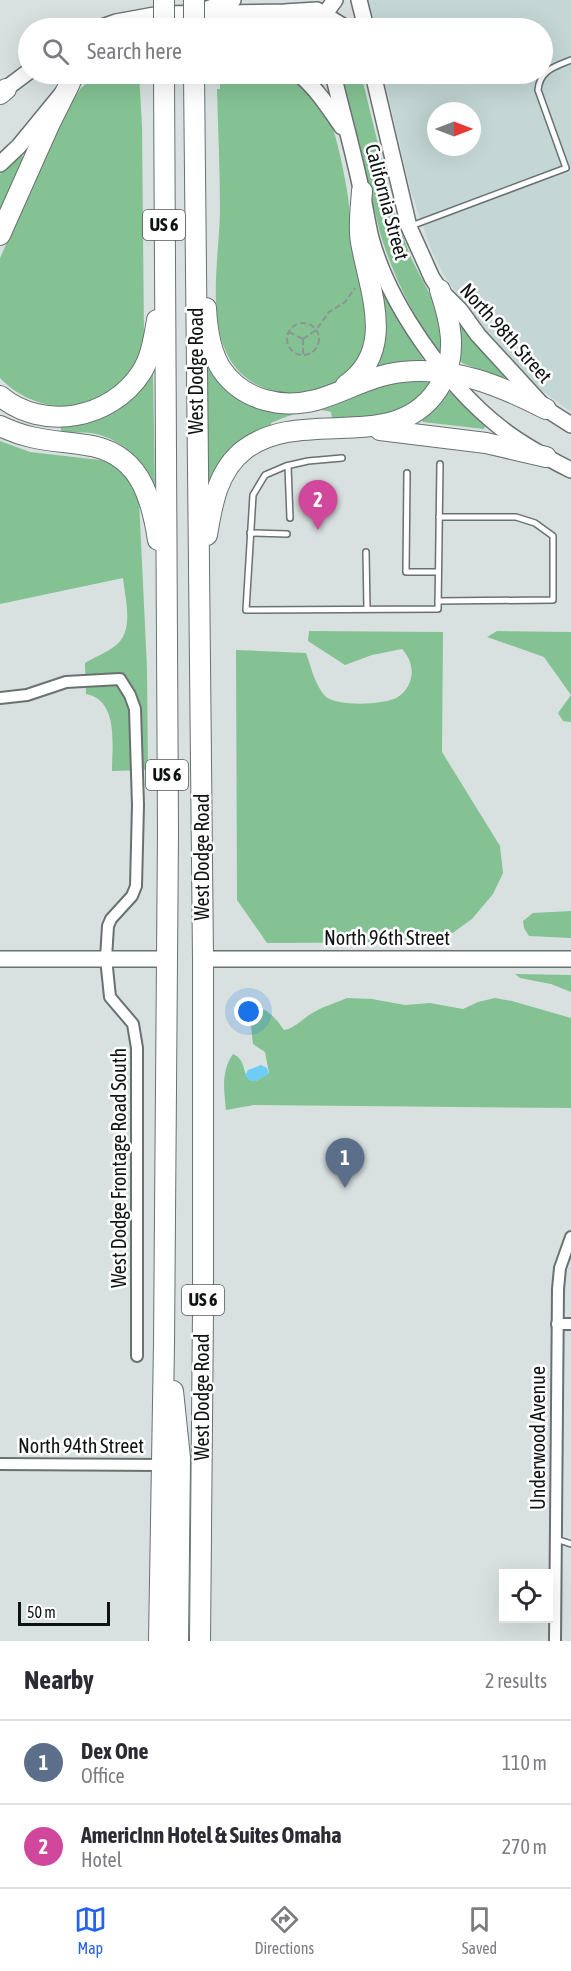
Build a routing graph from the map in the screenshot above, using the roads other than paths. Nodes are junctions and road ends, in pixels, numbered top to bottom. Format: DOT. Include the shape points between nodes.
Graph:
graph roads {
  1 [pos="164,0"];
  2 [pos="233,0"];
  3 [pos="335,0"];
  4 [pos="359,0"];
  5 [pos="193,14"];
  6 [pos="317,17"];
  7 [pos="132,18"];
  8 [pos="164,18"];
  9 [pos="364,18"];
  10 [pos="571,60"];
  11 [pos="553,68"];
  12 [pos="18,80"];
  13 [pos="69,84"];
  14 [pos="71,84"];
  15 [pos="164,84"];
  16 [pos="194,84"];
  17 [pos="312,84"];
  18 [pos="336,84"];
  19 [pos="375,84"];
  20 [pos="539,84"];
  21 [pos="2,92"];
  22 [pos="349,138"];
  23 [pos="0,164"];
  24 [pos="362,191"];
  25 [pos="196,210"];
  26 [pos="409,226"];
  27 [pos="0,235"];
  28 [pos="164,287"];
  29 [pos="440,290"];
  30 [pos="446,373"];
  31 [pos="336,392"];
  32 [pos="0,396"];
  33 [pos="546,409"];
  34 [pos="571,425"];
  35 [pos="0,426"];
  36 [pos="344,428"];
  37 [pos="546,457"];
  38 [pos="342,458"];
  39 [pos="440,464"];
  40 [pos="288,466"];
  41 [pos="571,470"];
  42 [pos="407,473"];
  43 [pos="439,517"];
  44 [pos="290,518"];
  45 [pos="250,533"];
  46 [pos="287,534"];
  47 [pos="366,552"];
  48 [pos="438,572"];
  49 [pos="166,590"];
  50 [pos="200,591"];
  51 [pos="438,602"];
  52 [pos="367,609"];
  53 [pos="0,698"];
  54 [pos="106,958"];
  55 [pos="0,959"];
  56 [pos="167,959"];
  57 [pos="203,959"];
  58 [pos="571,959"];
  59 [pos="571,1238"];
  60 [pos="557,1324"];
  61 [pos="571,1324"];
  62 [pos="164,1344"];
  63 [pos="137,1356"];
  64 [pos="0,1464"];
  65 [pos="162,1465"];
  66 [pos="556,1539"];
  67 [pos="571,1544"];
  68 [pos="200,1606"];
  69 [pos="159,1641"];
  70 [pos="178,1641"];
  71 [pos="200,1641"];
  72 [pos="205,1641"];
  73 [pos="555,1641"];
  1 -- 8 [label="highway, bridge"];
  2 -- 5 [label="street"];
  3 -- 6 [label="street"];
  4 -- 9 [label="street"];
  5 -- 6 [label="street"];
  5 -- 7 [label="street"];
  10 -- 11 [label="lane"];
  12 -- 21 [label="street"];
  13 -- 23 [label="street"];
  14 -- 27 [label="highway"];
  15 -- 28 [label="highway, West Dodge Road / US 6"];
  16 -- 25 [label="highway, West Dodge Road / US 6"];
  17 -- 22 [label="street"];
  18 -- 22 [label="street, California Street"];
  19 -- 26 [label="street, California Street"];
  20 -- 26 [label="lane" via="538,90 566,168"];
  22 -- 24 [label="street, California Street"];
  24 -- 30 [label="street, California Street" via="371,238 396,300"];
  24 -- 31 [label="highway" via="360,239 377,320 376,336 359,373"];
  25 -- 31 [label="highway" via="207,320 221,369 247,394 261,400 293,404"];
  25 -- 50 [label="highway, West Dodge Road / US 6"];
  26 -- 29 [label="street, California Street"];
  28 -- 32 [label="highway" via="148,360 141,373 114,400 82,414 49,417"];
  28 -- 49 [label="highway, West Dodge Road / US 6"];
  29 -- 30 [label="highway" via="451,329"];
  29 -- 33 [label="street, North 98th Street"];
  30 -- 31 [label="highway" via="401,372"];
  30 -- 33 [label="highway" via="491,383"];
  30 -- 36 [label="highway" via="431,399 399,421"];
  30 -- 37 [label="street, California Street" via="484,415"];
  33 -- 34 [label="street, North 98th Street"];
  35 -- 49 [label="highway" via="37,440 109,450 135,470 149,499"];
  36 -- 37 [label="highway" via="454,438"];
  36 -- 50 [label="highway" via="283,432 254,443 234,460 216,491"];
  37 -- 41 [label="street"];
  38 -- 40 [label="lane"];
  39 -- 43 [label="lane"];
  40 -- 44 [label="lane"];
  40 -- 45 [label="lane" via="265,475 253,495"];
  42 -- 48 [label="lane" via="406,572"];
  43 -- 48 [label="lane"];
  43 -- 51 [label="lane" via="516,517 535,523 553,536 552,600"];
  45 -- 46 [label="lane"];
  45 -- 52 [label="lane" via="246,610"];
  47 -- 52 [label="lane"];
  48 -- 51 [label="lane"];
  49 -- 56 [label="highway, West Dodge Road / US 6"];
  50 -- 57 [label="highway, West Dodge Road / US 6"];
  51 -- 52 [label="lane" via="438,609"];
  53 -- 54 [label="street, West Dodge Frontage Road South" via="27,695 66,682 120,679 134,701 137,877 135,892 108,926"];
  54 -- 55 [label="street"];
  54 -- 56 [label="street"];
  54 -- 63 [label="street, West Dodge Frontage Road South" via="110,997 133,1024 137,1048"];
  56 -- 62 [label="highway, West Dodge Road / US 6"];
  57 -- 58 [label="street, North 96th Street"];
  57 -- 68 [label="highway, West Dodge Road / US 6"];
  59 -- 60 [label="street, Underwood Avenue" via="559,1274"];
  60 -- 61 [label="street"];
  60 -- 66 [label="street, Underwood Avenue"];
  62 -- 65 [label="highway, West Dodge Road / US 6"];
  62 -- 70 [label="highway" via="180,1458"];
  64 -- 65 [label="street, North 94th Street"];
  65 -- 69 [label="highway, West Dodge Road / US 6"];
  66 -- 67 [label="lane"];
  66 -- 73 [label="street, Underwood Avenue"];
  68 -- 71 [label="highway, West Dodge Road / US 6"];
  68 -- 72 [label="highway"];
}
